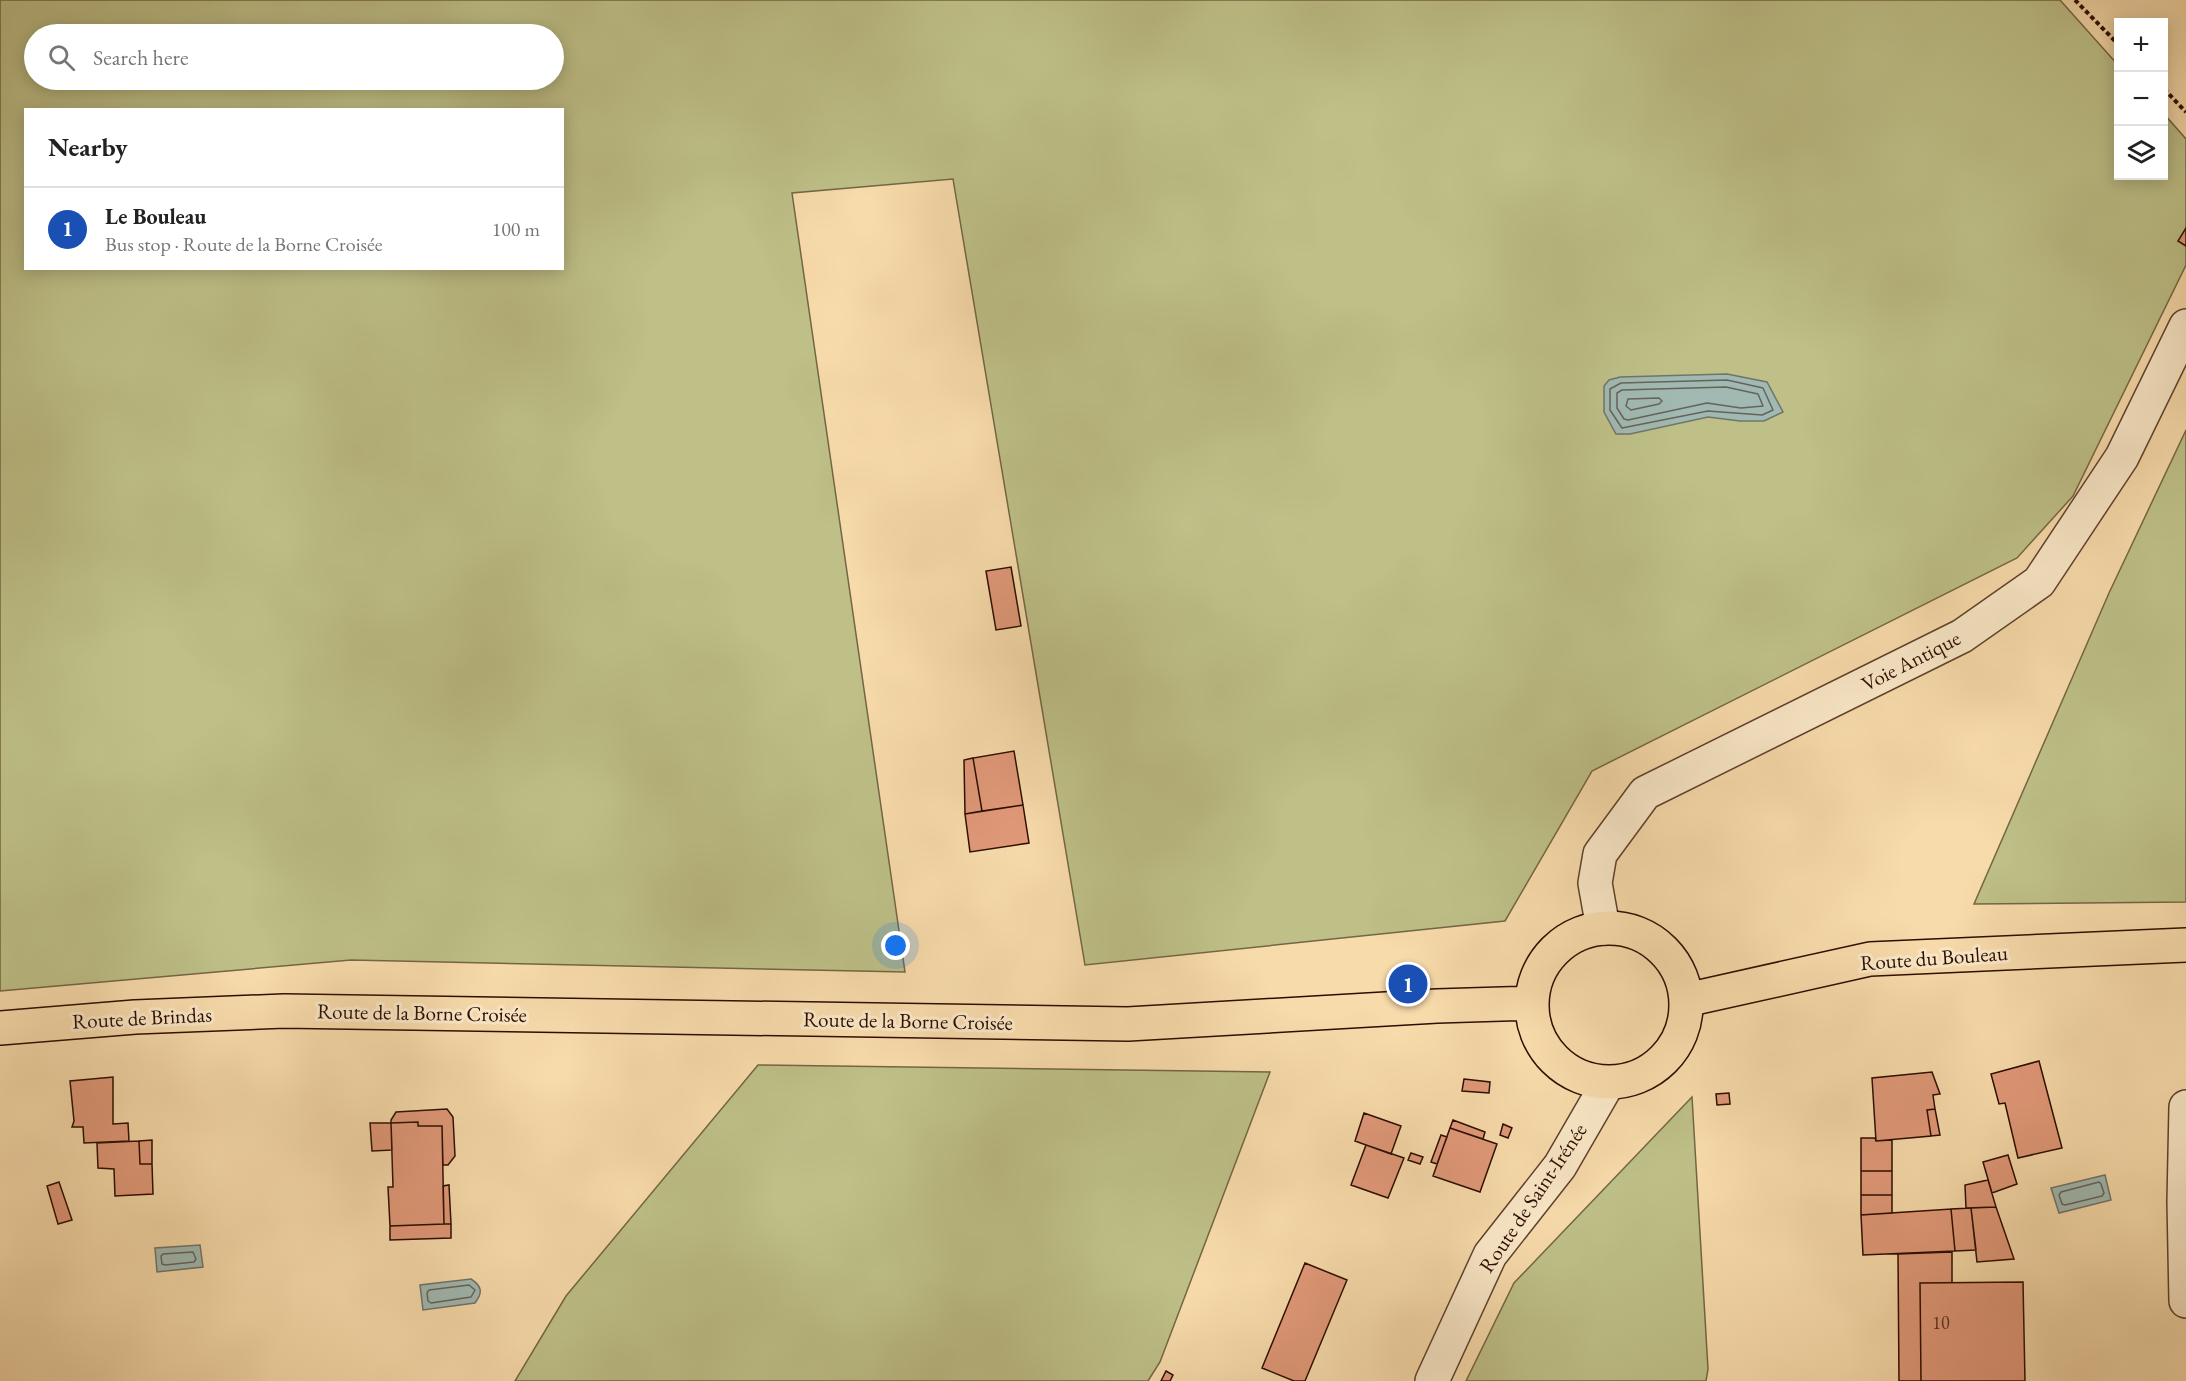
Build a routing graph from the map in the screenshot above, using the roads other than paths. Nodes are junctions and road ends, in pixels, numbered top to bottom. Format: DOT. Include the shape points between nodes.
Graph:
graph roads {
  1 [pos="2186,326"];
  2 [pos="1603,928"];
  3 [pos="2186,945"];
  4 [pos="1686,1000"];
  5 [pos="1531,1003"];
  6 [pos="284,1011"];
  7 [pos="0,1028"];
  8 [pos="1608,1083"];
  9 [pos="2186,1107"];
  10 [pos="2186,1301"];
  11 [pos="1432,1381"];
  1 -- 2 [label="street, Voie Antique" via="2122,457 2039,582 1962,636 1645,794 1600,854 1595,883"];
  2 -- 4 [label="main road" via="1628,930 1650,939 1669,955 1681,976"];
  2 -- 5 [label="main road" via="1581,932 1545,960 1535,980"];
  3 -- 4 [label="main road, Route du Bouleau" via="1870,959"];
  4 -- 8 [label="main road" via="1684,1025 1673,1048 1656,1066 1634,1078"];
  5 -- 6 [label="main road, Route de la Borne Croisée" via="1128,1024"];
  5 -- 8 [label="main road" via="1534,1027 1541,1042 1562,1067 1584,1079"];
  6 -- 7 [label="main road, Route de Brindas"];
  8 -- 11 [label="street, Route de Saint-Irénée" via="1560,1166 1490,1256"];
  9 -- 10 [label="street"];
}
